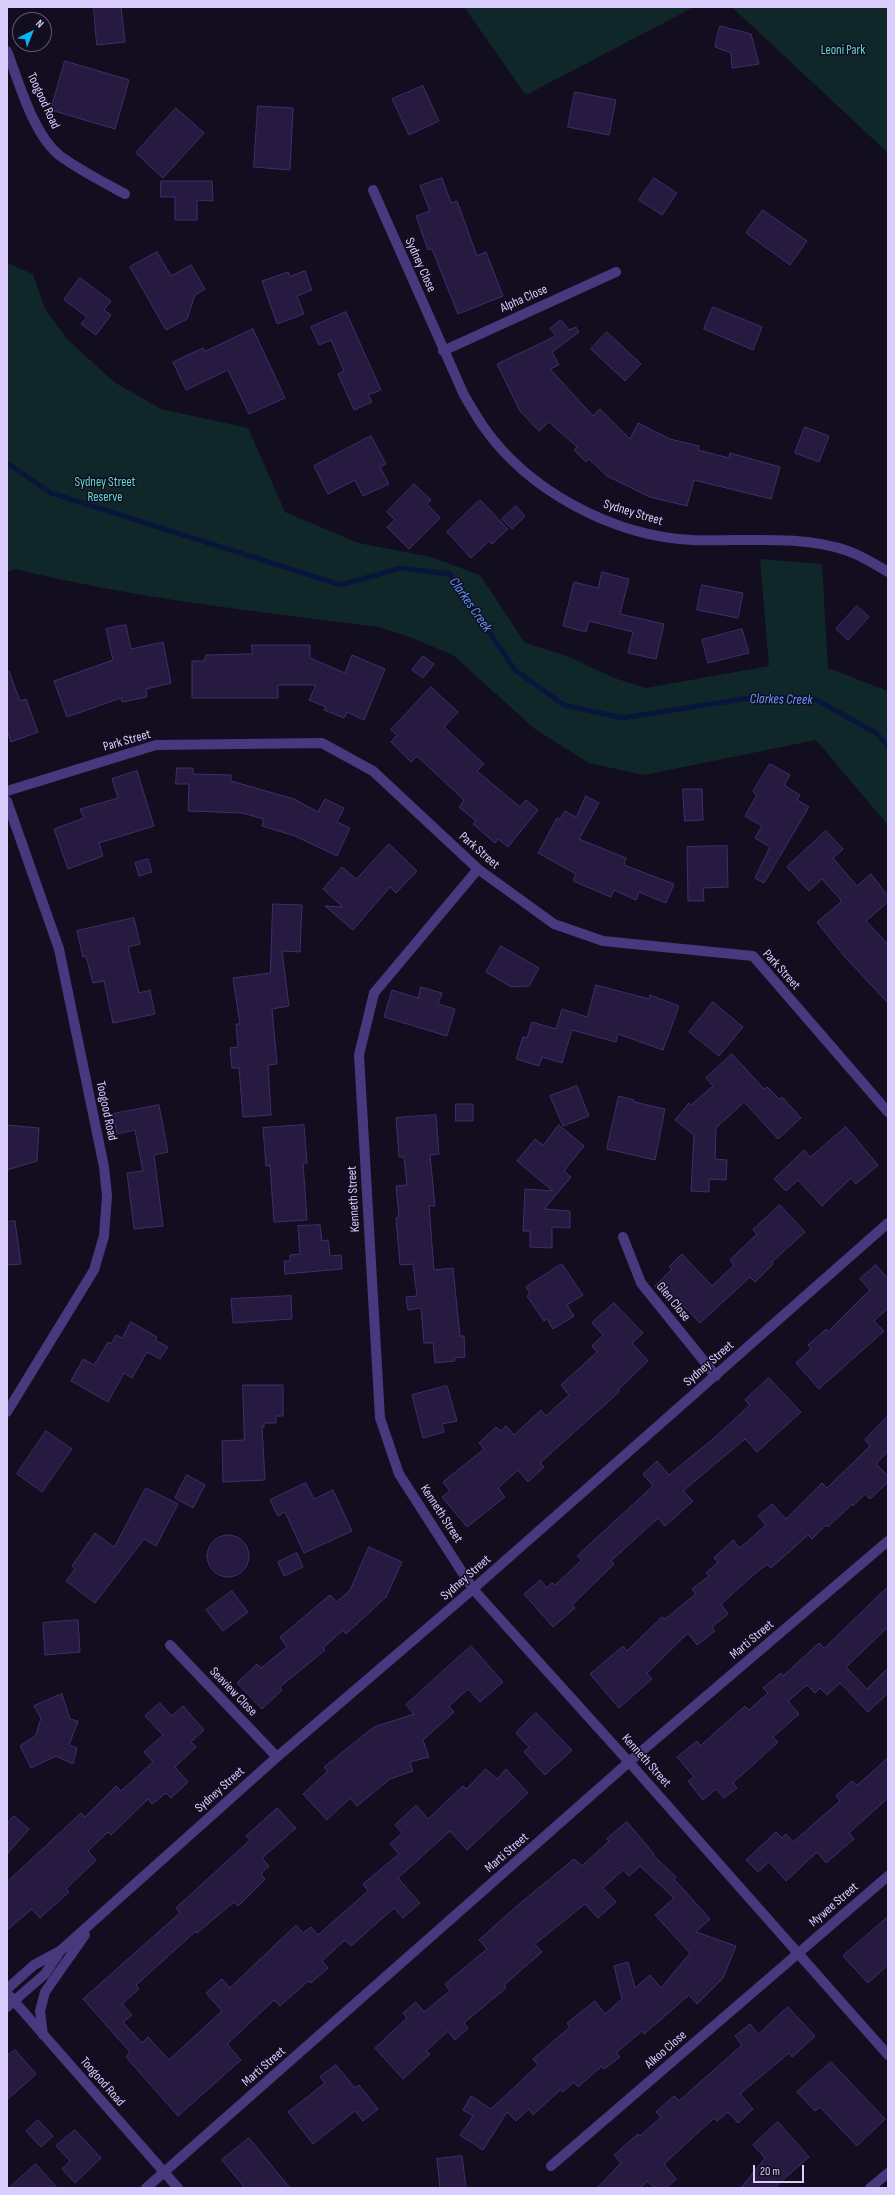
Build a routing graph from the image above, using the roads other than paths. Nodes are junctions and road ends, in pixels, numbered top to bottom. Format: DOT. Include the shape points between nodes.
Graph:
graph roads {
  1 [pos="7,51"];
  2 [pos="373,190"];
  3 [pos="125,194"];
  4 [pos="616,272"];
  5 [pos="443,351"];
  6 [pos="888,572"];
  7 [pos="7,791"];
  8 [pos="7,801"];
  9 [pos="478,869"];
  10 [pos="888,1112"];
  11 [pos="888,1223"];
  12 [pos="623,1237"];
  13 [pos="716,1376"];
  14 [pos="7,1412"];
  15 [pos="888,1541"];
  16 [pos="473,1589"];
  17 [pos="170,1645"];
  18 [pos="276,1756"];
  19 [pos="629,1762"];
  20 [pos="888,1876"];
  21 [pos="95,1920"];
  22 [pos="60,1951"];
  23 [pos="798,1954"];
  24 [pos="7,1988"];
  25 [pos="7,1993"];
  26 [pos="10,2004"];
  27 [pos="43,2035"];
  28 [pos="888,2055"];
  29 [pos="551,2166"];
  30 [pos="164,2172"];
  31 [pos="888,2173"];
  32 [pos="146,2188"];
  33 [pos="178,2188"];
  34 [pos="870,2188"];
  1 -- 3 [label="street, Toogood Road" via="37,125 46,140 63,157"];
  2 -- 5 [label="street, Sydney Close"];
  4 -- 5 [label="street, Alpha Close"];
  5 -- 6 [label="street, Sydney Street" via="483,427 510,457 537,481 568,503 607,521 648,534 690,540 823,544 848,551"];
  7 -- 9 [label="street, Park Street" via="156,745 322,743 373,771"];
  8 -- 14 [label="street, Toogood Road" via="58,949 104,1167 107,1196 104,1236 94,1270"];
  9 -- 10 [label="street, Park Street" via="554,924 603,941 753,956"];
  9 -- 16 [label="street, Kenneth Street" via="374,993 358,1055 380,1418 399,1474"];
  11 -- 13 [label="street, Sydney Street"];
  12 -- 13 [label="street, Glen Close" via="641,1283"];
  13 -- 16 [label="street, Sydney Street"];
  15 -- 19 [label="street, Marti Street"];
  16 -- 18 [label="street, Sydney Street"];
  16 -- 19 [label="street, Kenneth Street"];
  17 -- 18 [label="street, Seaview Close"];
  18 -- 21 [label="street, Sydney Street"];
  19 -- 23 [label="street, Kenneth Street"];
  19 -- 30 [label="street, Marti Street"];
  20 -- 23 [label="street, Mywee Street"];
  21 -- 22 [label="street, Sydney Street"];
  21 -- 27 [label="street" via="45,1992 40,2011"];
  22 -- 24 [label="street, Sydney Street" via="34,1965"];
  22 -- 26 [label="street, Sydney Street" via="45,1974"];
  23 -- 28 [label="street, Kenneth Street"];
  23 -- 29 [label="street, Alkoo Close"];
  25 -- 26 [label="street, Toogood Road"];
  26 -- 27 [label="street, Toogood Road"];
  27 -- 30 [label="street, Toogood Road"];
  30 -- 32 [label="street, Marti Street"];
  30 -- 33 [label="street, Toogood Road"];
  31 -- 34 [label="street"];
}
